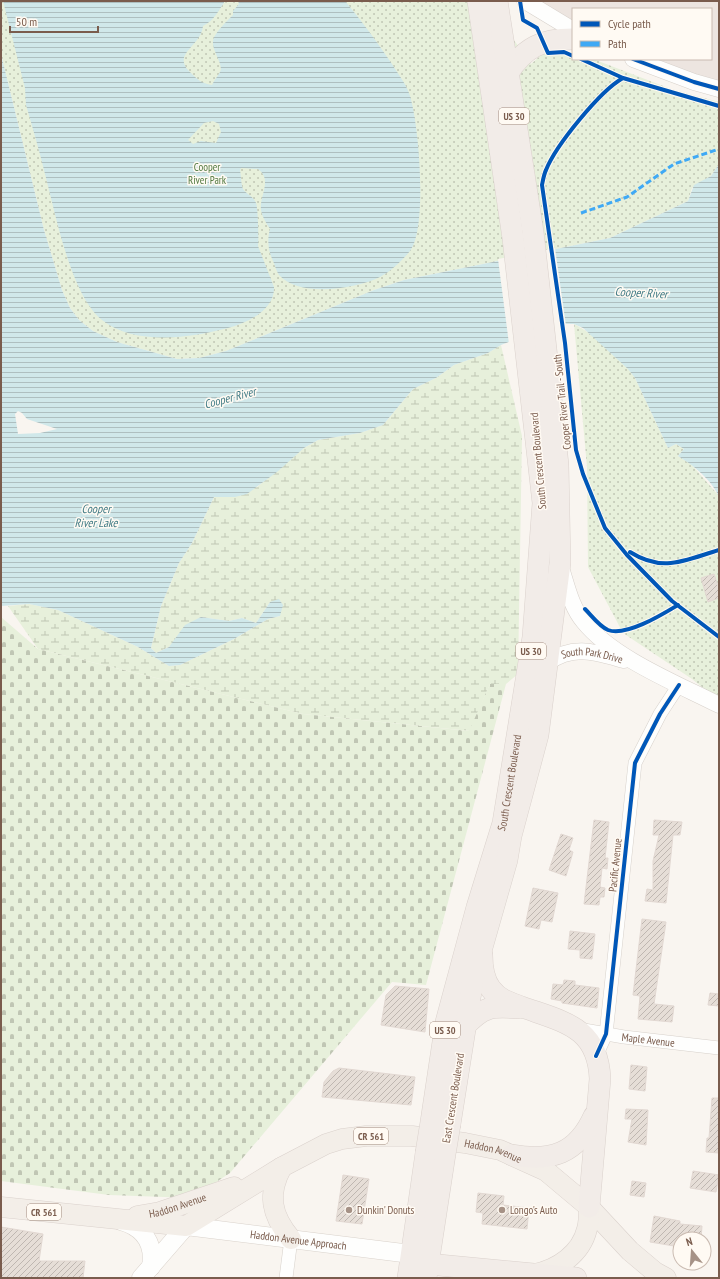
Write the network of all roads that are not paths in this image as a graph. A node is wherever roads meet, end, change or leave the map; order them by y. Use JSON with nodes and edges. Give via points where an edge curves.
{"nodes":[{"id":1,"x":478,"y":1,"type":"edge"},
{"id":2,"x":497,"y":1,"type":"edge"},
{"id":3,"x":525,"y":1,"type":"edge"},
{"id":4,"x":572,"y":29,"type":"edge"},
{"id":5,"x":572,"y":39,"type":"edge"},
{"id":6,"x":636,"y":60,"type":"edge"},
{"id":7,"x":508,"y":73,"type":"junction"},
{"id":8,"x":719,"y":89,"type":"edge"},
{"id":9,"x":523,"y":235,"type":"junction"},
{"id":10,"x":537,"y":353,"type":"junction"},
{"id":11,"x":560,"y":563,"type":"junction"},
{"id":12,"x":547,"y":663,"type":"junction"},
{"id":13,"x":639,"y":664,"type":"junction"},
{"id":14,"x":679,"y":685,"type":"junction"},
{"id":15,"x":719,"y":705,"type":"edge"},
{"id":16,"x":488,"y":920,"type":"joint"},
{"id":17,"x":475,"y":944,"type":"junction"},
{"id":18,"x":528,"y":1009,"type":"junction"},
{"id":19,"x":464,"y":1027,"type":"junction"},
{"id":20,"x":578,"y":1029,"type":"junction"},
{"id":21,"x":606,"y":1034,"type":"junction"},
{"id":22,"x":719,"y":1048,"type":"edge"},
{"id":23,"x":596,"y":1056,"type":"junction"},
{"id":24,"x":597,"y":1110,"type":"junction"},
{"id":25,"x":440,"y":1123,"type":"junction"},
{"id":26,"x":512,"y":1155,"type":"junction"},
{"id":27,"x":282,"y":1167,"type":"junction"},
{"id":28,"x":1,"y":1207,"type":"edge"},
{"id":29,"x":589,"y":1207,"type":"junction"},
{"id":30,"x":116,"y":1220,"type":"junction"},
{"id":31,"x":186,"y":1226,"type":"junction"},
{"id":32,"x":291,"y":1239,"type":"junction"},
{"id":33,"x":572,"y":1254,"type":"junction"},
{"id":34,"x":422,"y":1265,"type":"edge"},
{"id":35,"x":146,"y":1272,"type":"edge"},
{"id":36,"x":535,"y":1274,"type":"junction"},
{"id":37,"x":286,"y":1278,"type":"edge"},
{"id":38,"x":408,"y":1278,"type":"edge"},
{"id":39,"x":571,"y":1278,"type":"edge"},
{"id":40,"x":666,"y":1278,"type":"edge"}],
"edges":[{"from":1,"to":9,"type":"highway","name":"South Crescent Boulevard","number":"US 30"},
{"from":2,"to":7,"type":"highway","name":"South Crescent Boulevard","number":"US 30"},
{"from":3,"to":4,"type":"street"},
{"from":5,"to":7,"type":"highway","via":[[550,40],[530,48],[515,62]]},
{"from":6,"to":8,"type":"street"},
{"from":7,"to":9,"type":"highway","name":"South Crescent Boulevard","number":"US 30"},
{"from":9,"to":10,"type":"highway","name":"South Crescent Boulevard","number":"US 30"},
{"from":10,"to":11,"type":"highway","name":"South Crescent Boulevard","number":"US 30","via":[[558,465]]},
{"from":10,"to":17,"type":"highway","name":"South Crescent Boulevard","number":"US 30","via":[[543,503],[533,637],[503,823]]},
{"from":11,"to":12,"type":"highway","name":"South Crescent Boulevard","number":"US 30"},
{"from":11,"to":13,"type":"street","name":"South Park Drive","via":[[572,601],[583,621],[605,642]]},
{"from":12,"to":13,"type":"street","name":"South Park Drive","via":[[575,650]]},
{"from":12,"to":16,"type":"highway","name":"South Crescent Boulevard","number":"US 30","via":[[538,735],[507,860]]},
{"from":13,"to":14,"type":"street","name":"South Park Drive"},
{"from":14,"to":15,"type":"street","name":"South Park Drive"},
{"from":14,"to":21,"type":"street","name":"Pacific Avenue","via":[[660,714],[635,763]]},
{"from":16,"to":17,"type":"highway","name":"East Crescent Boulevard","number":"US 30"},
{"from":17,"to":18,"type":"highway","via":[[491,989],[507,1002]]},
{"from":17,"to":19,"type":"highway","name":"East Crescent Boulevard","number":"US 30","via":[[473,979]]},
{"from":17,"to":25,"type":"highway","name":"East Crescent Boulevard","number":"US 30","via":[[446,1022]]},
{"from":18,"to":19,"type":"highway","via":[[503,1007],[482,1011]]},
{"from":18,"to":20,"type":"highway","via":[[564,1021]]},
{"from":19,"to":25,"type":"highway","name":"East Crescent Boulevard","number":"US 30"},
{"from":20,"to":21,"type":"street","name":"Maple Avenue"},
{"from":20,"to":23,"type":"highway","via":[[594,1048]]},
{"from":21,"to":22,"type":"street","name":"Maple Avenue"},
{"from":21,"to":23,"type":"street","name":"Pacific Avenue"},
{"from":23,"to":24,"type":"highway","via":[[600,1079]]},
{"from":24,"to":26,"type":"highway","via":[[582,1138],[567,1150],[538,1157]]},
{"from":24,"to":29,"type":"highway"},
{"from":25,"to":34,"type":"highway","name":"East Crescent Boulevard","number":"US 30","bridge":true},
{"from":26,"to":27,"type":"main road","name":"Haddon Avenue","number":"CR 561","via":[[465,1143],[412,1136],[373,1136],[342,1139],[326,1144]]},
{"from":26,"to":29,"type":"main road","name":"Haddon Avenue","number":"CR 561","via":[[546,1172]]},
{"from":27,"to":30,"type":"main road","name":"Haddon Avenue","number":"CR 561","via":[[200,1200],[160,1212]]},
{"from":27,"to":31,"type":"main road","name":"Haddon Avenue","number":"CR 561"},
{"from":27,"to":32,"type":"main road","via":[[275,1180],[274,1206],[276,1217]]},
{"from":28,"to":30,"type":"main road","name":"Haddon Avenue","number":"CR 561"},
{"from":29,"to":33,"type":"main road","via":[[585,1236]]},
{"from":29,"to":40,"type":"main road","name":"Haddon Avenue","number":"CR 561","via":[[630,1251]]},
{"from":30,"to":31,"type":"main road","name":"Haddon Avenue","number":"CR 561"},
{"from":30,"to":35,"type":"main road","via":[[140,1229],[146,1236],[152,1253]]},
{"from":31,"to":32,"type":"main road","name":"Haddon Avenue Approach"},
{"from":31,"to":35,"type":"main road"},
{"from":32,"to":34,"type":"main road","name":"Haddon Avenue Approach"},
{"from":32,"to":37,"type":"street"},
{"from":33,"to":36,"type":"main road","via":[[559,1266]]},
{"from":33,"to":39,"type":"main road"},
{"from":34,"to":36,"type":"highway"},
{"from":34,"to":38,"type":"highway","name":"East Crescent Boulevard","number":"US 30"},
{"from":36,"to":39,"type":"highway"}]}
